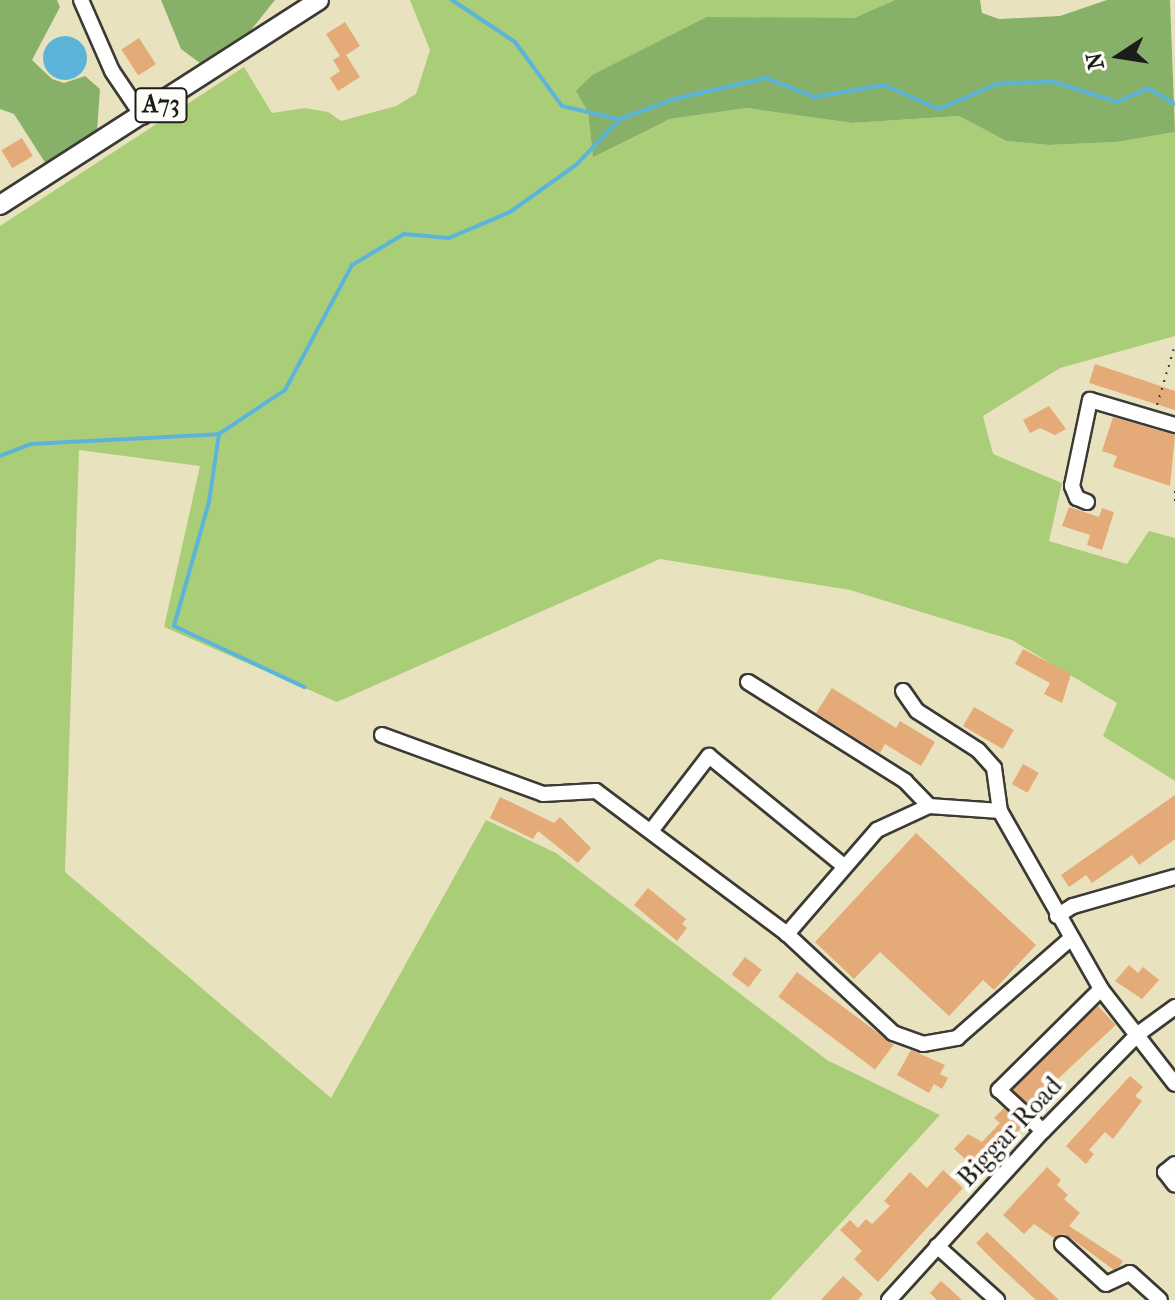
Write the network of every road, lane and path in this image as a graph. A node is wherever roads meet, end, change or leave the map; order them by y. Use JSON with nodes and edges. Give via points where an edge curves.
{"nodes":[{"id":1,"x":81,"y":0,"type":"edge"},
{"id":2,"x":319,"y":0,"type":"edge"},
{"id":3,"x":143,"y":117,"type":"junction"},
{"id":4,"x":0,"y":205,"type":"edge"},
{"id":5,"x":1175,"y":345,"type":"edge"},
{"id":6,"x":1152,"y":419,"type":"junction"},
{"id":7,"x":1175,"y":425,"type":"edge"},
{"id":8,"x":1175,"y":491,"type":"edge"},
{"id":9,"x":1087,"y":502,"type":"dead end"},
{"id":10,"x":1175,"y":507,"type":"edge"},
{"id":11,"x":748,"y":682,"type":"dead end"},
{"id":12,"x":903,"y":691,"type":"dead end"},
{"id":13,"x":382,"y":735,"type":"dead end"},
{"id":14,"x":929,"y":806,"type":"junction"},
{"id":15,"x":1000,"y":811,"type":"junction"},
{"id":16,"x":651,"y":831,"type":"junction"},
{"id":17,"x":844,"y":866,"type":"junction"},
{"id":18,"x":1175,"y":877,"type":"edge"},
{"id":19,"x":1057,"y":916,"type":"junction"},
{"id":20,"x":787,"y":934,"type":"junction"},
{"id":21,"x":1070,"y":939,"type":"junction"},
{"id":22,"x":1101,"y":989,"type":"junction"},
{"id":23,"x":1175,"y":1007,"type":"edge"},
{"id":24,"x":1138,"y":1034,"type":"junction"},
{"id":25,"x":1175,"y":1084,"type":"edge"},
{"id":26,"x":1043,"y":1131,"type":"junction"},
{"id":27,"x":1175,"y":1164,"type":"edge"},
{"id":28,"x":1175,"y":1185,"type":"edge"},
{"id":29,"x":1062,"y":1244,"type":"dead end"},
{"id":30,"x":937,"y":1246,"type":"junction"},
{"id":31,"x":889,"y":1300,"type":"edge"},
{"id":32,"x":997,"y":1300,"type":"edge"},
{"id":33,"x":1160,"y":1300,"type":"edge"}],
"edges":[{"from":1,"to":3,"type":"street","via":[[112,71]]},
{"from":2,"to":3,"type":"main road","number":"A73"},
{"from":3,"to":4,"type":"main road","number":"A73"},
{"from":5,"to":6,"type":"path"},
{"from":6,"to":7,"type":"street"},
{"from":6,"to":9,"type":"street","via":[[1088,403],[1072,486],[1077,498]]},
{"from":8,"to":10,"type":"path"},
{"from":11,"to":14,"type":"street","via":[[905,781]]},
{"from":12,"to":15,"type":"street","via":[[917,711],[978,750],[994,768]]},
{"from":13,"to":16,"type":"street","via":[[543,794],[596,791]]},
{"from":14,"to":15,"type":"street"},
{"from":14,"to":17,"type":"street","via":[[877,830]]},
{"from":15,"to":19,"type":"street"},
{"from":16,"to":17,"type":"street","via":[[709,756]]},
{"from":16,"to":20,"type":"street"},
{"from":17,"to":20,"type":"street"},
{"from":18,"to":19,"type":"street","via":[[1073,906]]},
{"from":19,"to":21,"type":"street"},
{"from":20,"to":21,"type":"street","via":[[893,1033],[923,1044],[957,1038]]},
{"from":21,"to":22,"type":"street"},
{"from":22,"to":24,"type":"street"},
{"from":22,"to":26,"type":"street","via":[[999,1090]]},
{"from":23,"to":24,"type":"street","name":"Biggar Road"},
{"from":24,"to":25,"type":"street"},
{"from":24,"to":26,"type":"street","name":"Biggar Road"},
{"from":26,"to":30,"type":"street","name":"Biggar Road"},
{"from":27,"to":28,"type":"street","via":[[1165,1172]]},
{"from":29,"to":33,"type":"street","via":[[1106,1284],[1130,1273]]},
{"from":30,"to":31,"type":"street","name":"Biggar Road"},
{"from":30,"to":32,"type":"street"}]}
